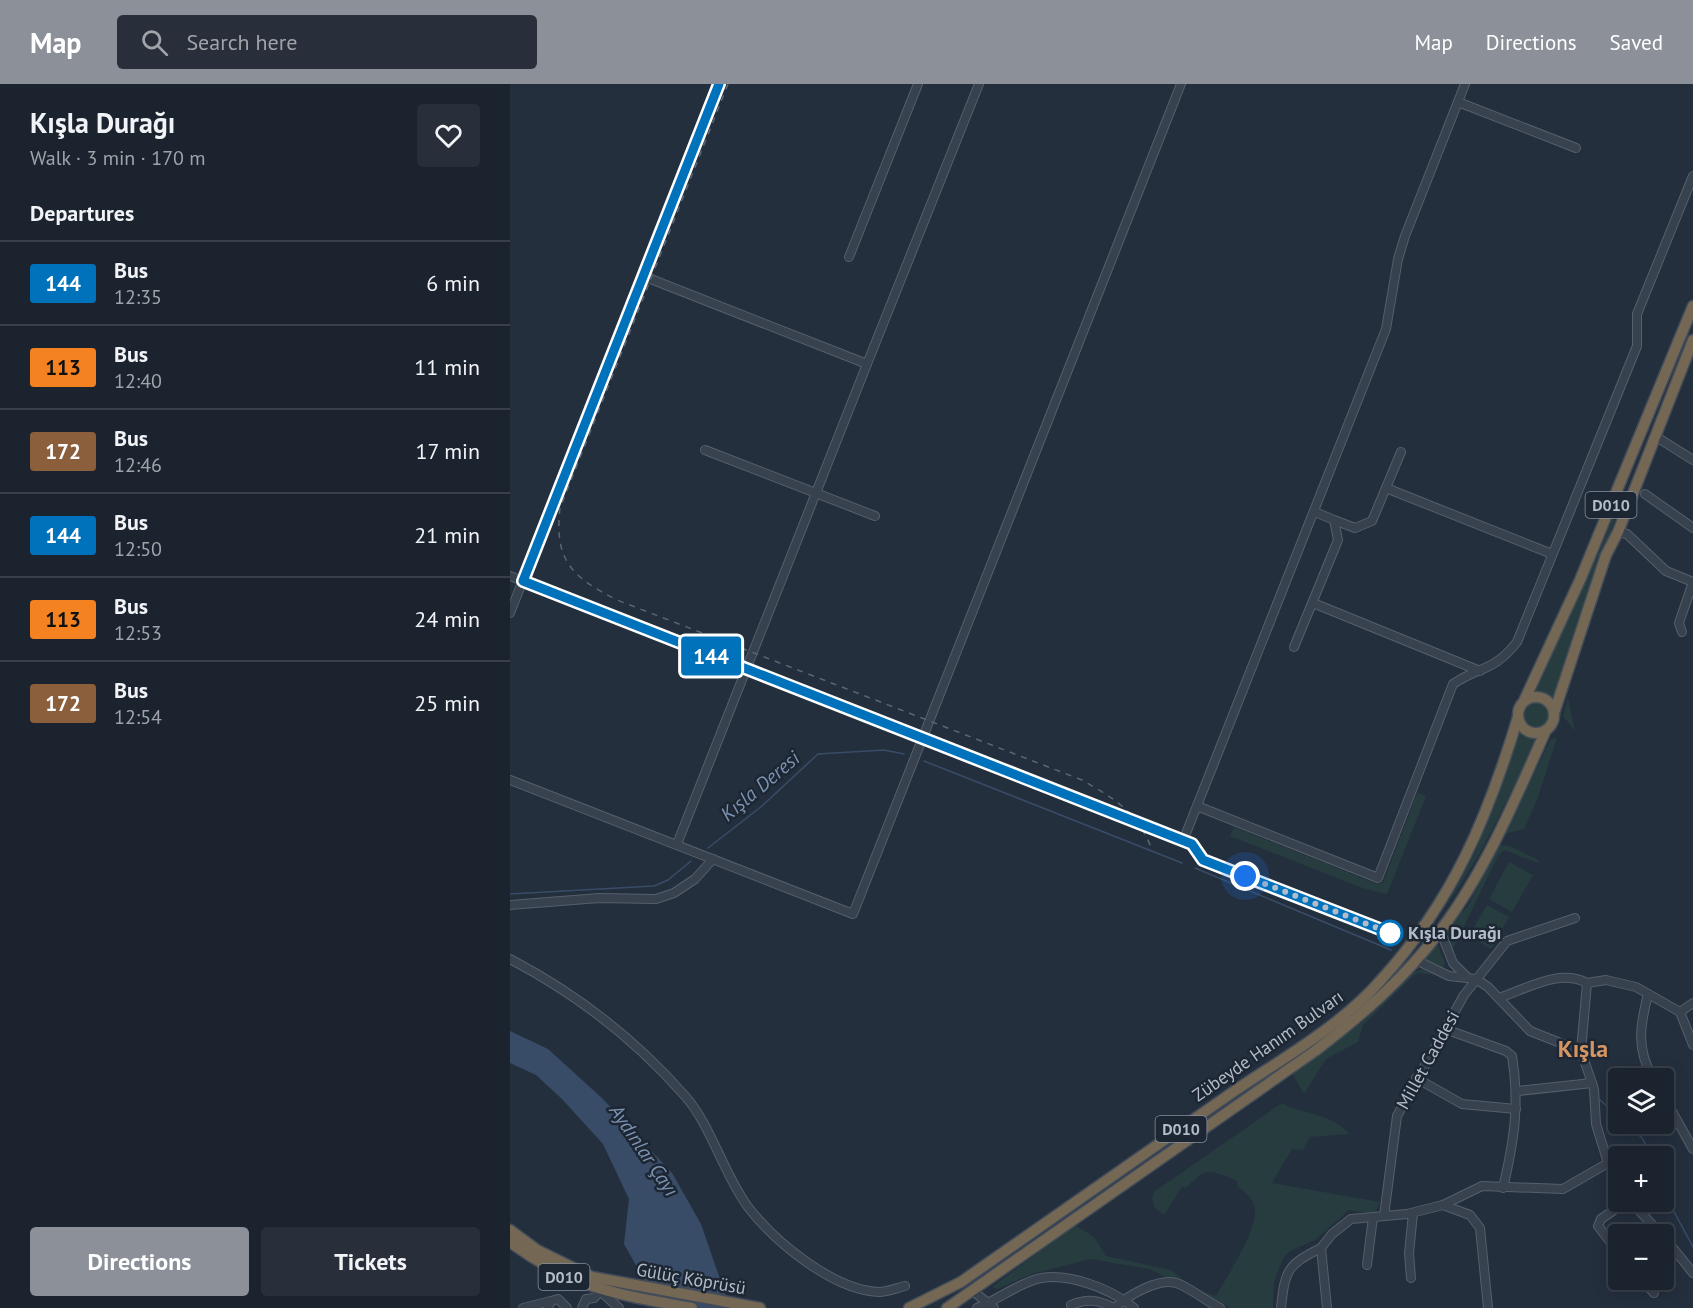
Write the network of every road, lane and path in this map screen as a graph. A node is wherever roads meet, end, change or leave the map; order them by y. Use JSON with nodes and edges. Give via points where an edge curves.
{"nodes":[{"id":1,"x":719,"y":84,"type":"edge"},
{"id":2,"x":918,"y":84,"type":"edge"},
{"id":3,"x":979,"y":84,"type":"edge"},
{"id":4,"x":1181,"y":84,"type":"edge"},
{"id":5,"x":1465,"y":84,"type":"edge"},
{"id":6,"x":1458,"y":102,"type":"junction"},
{"id":7,"x":1576,"y":147,"type":"dead end"},
{"id":8,"x":1693,"y":176,"type":"edge"},
{"id":9,"x":849,"y":257,"type":"dead end"},
{"id":10,"x":643,"y":276,"type":"junction"},
{"id":11,"x":1693,"y":306,"type":"edge"},
{"id":12,"x":1693,"y":340,"type":"edge"},
{"id":13,"x":867,"y":364,"type":"junction"},
{"id":14,"x":1655,"y":436,"type":"junction"},
{"id":15,"x":705,"y":450,"type":"dead end"},
{"id":16,"x":1401,"y":452,"type":"dead end"},
{"id":17,"x":1693,"y":460,"type":"edge"},
{"id":18,"x":1386,"y":488,"type":"junction"},
{"id":19,"x":817,"y":494,"type":"junction"},
{"id":20,"x":1645,"y":494,"type":"dead end"},
{"id":21,"x":1315,"y":512,"type":"junction"},
{"id":22,"x":875,"y":516,"type":"dead end"},
{"id":23,"x":1334,"y":520,"type":"junction"},
{"id":24,"x":1693,"y":528,"type":"edge"},
{"id":25,"x":1618,"y":532,"type":"junction"},
{"id":26,"x":1552,"y":554,"type":"junction"},
{"id":27,"x":510,"y":576,"type":"edge"},
{"id":28,"x":523,"y":581,"type":"junction"},
{"id":29,"x":1693,"y":582,"type":"edge"},
{"id":30,"x":1313,"y":603,"type":"junction"},
{"id":31,"x":510,"y":614,"type":"edge"},
{"id":32,"x":1682,"y":632,"type":"dead end"},
{"id":33,"x":1294,"y":647,"type":"dead end"},
{"id":34,"x":747,"y":670,"type":"junction"},
{"id":35,"x":1480,"y":671,"type":"junction"},
{"id":36,"x":1524,"y":701,"type":"junction"},
{"id":37,"x":1554,"y":712,"type":"junction"},
{"id":38,"x":1518,"y":717,"type":"junction"},
{"id":39,"x":1546,"y":730,"type":"junction"},
{"id":40,"x":921,"y":738,"type":"junction"},
{"id":41,"x":510,"y":780,"type":"edge"},
{"id":42,"x":1197,"y":806,"type":"junction"},
{"id":43,"x":1183,"y":841,"type":"junction"},
{"id":44,"x":677,"y":844,"type":"junction"},
{"id":45,"x":713,"y":859,"type":"junction"},
{"id":46,"x":510,"y":905,"type":"edge"},
{"id":47,"x":1575,"y":918,"type":"dead end"},
{"id":48,"x":1440,"y":930,"type":"junction"},
{"id":49,"x":1390,"y":933,"type":"dead end"},
{"id":50,"x":510,"y":959,"type":"edge"},
{"id":51,"x":1416,"y":960,"type":"junction"},
{"id":52,"x":1467,"y":977,"type":"junction"},
{"id":53,"x":1476,"y":979,"type":"junction"},
{"id":54,"x":1587,"y":983,"type":"junction"},
{"id":55,"x":1648,"y":994,"type":"junction"},
{"id":56,"x":1499,"y":998,"type":"junction"},
{"id":57,"x":1693,"y":1003,"type":"edge"},
{"id":58,"x":1680,"y":1012,"type":"junction"},
{"id":59,"x":1445,"y":1029,"type":"junction"},
{"id":60,"x":1693,"y":1046,"type":"edge"},
{"id":61,"x":1581,"y":1051,"type":"junction"},
{"id":62,"x":1648,"y":1068,"type":"edge"},
{"id":63,"x":1416,"y":1078,"type":"junction"},
{"id":64,"x":1592,"y":1083,"type":"junction"},
{"id":65,"x":1518,"y":1091,"type":"junction"},
{"id":66,"x":1516,"y":1109,"type":"junction"},
{"id":67,"x":1674,"y":1115,"type":"edge"},
{"id":68,"x":1693,"y":1149,"type":"edge"},
{"id":69,"x":1608,"y":1163,"type":"joint"},
{"id":70,"x":1503,"y":1188,"type":"junction"},
{"id":71,"x":1443,"y":1205,"type":"junction"},
{"id":72,"x":1612,"y":1212,"type":"edge"},
{"id":73,"x":1640,"y":1212,"type":"edge"},
{"id":74,"x":1413,"y":1213,"type":"junction"},
{"id":75,"x":1384,"y":1216,"type":"junction"},
{"id":76,"x":1373,"y":1217,"type":"junction"},
{"id":77,"x":1651,"y":1224,"type":"edge"},
{"id":78,"x":510,"y":1230,"type":"edge"},
{"id":79,"x":1608,"y":1239,"type":"edge"},
{"id":80,"x":510,"y":1242,"type":"edge"},
{"id":81,"x":1322,"y":1248,"type":"junction"},
{"id":82,"x":1674,"y":1250,"type":"edge"},
{"id":83,"x":1367,"y":1265,"type":"dead end"},
{"id":84,"x":1693,"y":1273,"type":"edge"},
{"id":85,"x":1411,"y":1278,"type":"dead end"},
{"id":86,"x":905,"y":1286,"type":"dead end"},
{"id":87,"x":1651,"y":1290,"type":"edge"},
{"id":88,"x":600,"y":1291,"type":"junction"},
{"id":89,"x":973,"y":1291,"type":"junction"},
{"id":90,"x":1654,"y":1293,"type":"dead end"},
{"id":91,"x":1124,"y":1299,"type":"junction"},
{"id":92,"x":550,"y":1304,"type":"edge"},
{"id":93,"x":1071,"y":1305,"type":"dead end"},
{"id":94,"x":924,"y":1306,"type":"edge"},
{"id":95,"x":991,"y":1306,"type":"edge"},
{"id":96,"x":523,"y":1308,"type":"edge"},
{"id":97,"x":567,"y":1308,"type":"edge"},
{"id":98,"x":582,"y":1308,"type":"edge"},
{"id":99,"x":618,"y":1308,"type":"edge"},
{"id":100,"x":692,"y":1308,"type":"edge"},
{"id":101,"x":760,"y":1308,"type":"edge"},
{"id":102,"x":909,"y":1308,"type":"edge"},
{"id":103,"x":946,"y":1308,"type":"edge"},
{"id":104,"x":977,"y":1308,"type":"edge"},
{"id":105,"x":1115,"y":1308,"type":"edge"},
{"id":106,"x":1134,"y":1308,"type":"edge"},
{"id":107,"x":1220,"y":1308,"type":"edge"},
{"id":108,"x":1281,"y":1308,"type":"edge"},
{"id":109,"x":1328,"y":1308,"type":"edge"},
{"id":110,"x":1488,"y":1308,"type":"edge"}],
"edges":[{"from":1,"to":10,"type":"street"},
{"from":2,"to":9,"type":"street"},
{"from":3,"to":13,"type":"street"},
{"from":4,"to":40,"type":"street"},
{"from":5,"to":6,"type":"street"},
{"from":6,"to":7,"type":"street"},
{"from":6,"to":21,"type":"street","via":[[1398,258],[1386,329]]},
{"from":8,"to":26,"type":"street","via":[[1637,314],[1636,346]]},
{"from":10,"to":13,"type":"street"},
{"from":10,"to":28,"type":"street"},
{"from":11,"to":36,"type":"highway","name":"Zübeyde Hanım Bulvarı","number":"D010","via":[[1580,580]]},
{"from":12,"to":14,"type":"highway","name":"Zübeyde Hanım Bulvarı","number":"D010"},
{"from":13,"to":19,"type":"street"},
{"from":14,"to":17,"type":"street"},
{"from":14,"to":25,"type":"highway","name":"Zübeyde Hanım Bulvarı","number":"D010"},
{"from":15,"to":19,"type":"street"},
{"from":16,"to":18,"type":"street"},
{"from":18,"to":23,"type":"street","via":[[1372,521],[1355,528]]},
{"from":18,"to":26,"type":"street"},
{"from":19,"to":22,"type":"street"},
{"from":19,"to":34,"type":"street"},
{"from":20,"to":24,"type":"street"},
{"from":21,"to":23,"type":"street"},
{"from":21,"to":42,"type":"street"},
{"from":23,"to":30,"type":"street","via":[[1338,540]]},
{"from":25,"to":29,"type":"street","via":[[1627,534],[1666,571]]},
{"from":25,"to":37,"type":"highway","name":"Zübeyde Hanım Bulvarı","number":"D010","via":[[1606,555]]},
{"from":26,"to":35,"type":"street","via":[[1517,642],[1492,668]]},
{"from":27,"to":28,"type":"street"},
{"from":28,"to":31,"type":"street"},
{"from":28,"to":34,"type":"street"},
{"from":29,"to":32,"type":"street","via":[[1679,623]]},
{"from":30,"to":33,"type":"street"},
{"from":30,"to":35,"type":"street"},
{"from":34,"to":40,"type":"street"},
{"from":34,"to":44,"type":"street"},
{"from":35,"to":42,"type":"street","via":[[1453,684],[1378,878]]},
{"from":36,"to":37,"type":"highway","via":[[1540,697],[1550,702]]},
{"from":36,"to":38,"type":"highway","name":"Zübeyde Hanım Bulvarı","number":"D010"},
{"from":37,"to":39,"type":"highway","name":"Zübeyde Hanım Bulvarı","number":"D010","via":[[1553,722]]},
{"from":38,"to":39,"type":"highway","via":[[1528,731]]},
{"from":38,"to":94,"type":"highway","name":"Zübeyde Hanım Bulvarı","number":"D010","via":[[1496,789],[1457,876],[1381,981],[1315,1035]]},
{"from":39,"to":48,"type":"highway","name":"Zübeyde Hanım Bulvarı","number":"D010","via":[[1495,838]]},
{"from":40,"to":43,"type":"street"},
{"from":40,"to":45,"type":"street","via":[[853,914]]},
{"from":41,"to":44,"type":"street"},
{"from":42,"to":43,"type":"street"},
{"from":43,"to":49,"type":"street","via":[[1192,844],[1203,860]]},
{"from":44,"to":45,"type":"street"},
{"from":45,"to":46,"type":"street","via":[[694,879],[674,893],[656,899],[599,898]]},
{"from":47,"to":53,"type":"street","name":"Millet Caddesi","via":[[1507,941]]},
{"from":48,"to":51,"type":"highway","name":"Zübeyde Hanım Bulvarı","number":"D010"},
{"from":48,"to":52,"type":"street","via":[[1453,963]]},
{"from":50,"to":86,"type":"street","via":[[543,976],[611,1023],[680,1090],[747,1207],[783,1243],[833,1279],[850,1286],[880,1292]]},
{"from":51,"to":52,"type":"street","via":[[1449,976]]},
{"from":51,"to":89,"type":"highway","name":"Zübeyde Hanım Bulvarı","number":"D010","via":[[1353,1022],[1315,1051]]},
{"from":52,"to":53,"type":"street"},
{"from":53,"to":56,"type":"street"},
{"from":53,"to":59,"type":"street","name":"Millet Caddesi"},
{"from":54,"to":55,"type":"street","via":[[1606,980]]},
{"from":54,"to":56,"type":"street","via":[[1575,976],[1558,977]]},
{"from":54,"to":61,"type":"street"},
{"from":55,"to":58,"type":"street"},
{"from":55,"to":62,"type":"street","via":[[1640,1025]]},
{"from":56,"to":61,"type":"street","via":[[1530,1031]]},
{"from":57,"to":58,"type":"street"},
{"from":58,"to":60,"type":"street"},
{"from":59,"to":63,"type":"street","name":"Millet Caddesi"},
{"from":59,"to":65,"type":"street","via":[[1512,1056]]},
{"from":61,"to":64,"type":"street"},
{"from":63,"to":66,"type":"street","via":[[1462,1104]]},
{"from":63,"to":75,"type":"street","name":"Millet Caddesi","via":[[1397,1116]]},
{"from":64,"to":65,"type":"street"},
{"from":64,"to":69,"type":"street","via":[[1596,1124]]},
{"from":65,"to":66,"type":"street"},
{"from":66,"to":70,"type":"street","via":[[1512,1152]]},
{"from":67,"to":68,"type":"street"},
{"from":69,"to":70,"type":"street","via":[[1563,1189]]},
{"from":70,"to":71,"type":"street","via":[[1482,1186]]},
{"from":71,"to":74,"type":"street"},
{"from":71,"to":110,"type":"street","via":[[1470,1215],[1480,1228]]},
{"from":72,"to":79,"type":"street","via":[[1598,1226]]},
{"from":73,"to":77,"type":"street"},
{"from":74,"to":75,"type":"street"},
{"from":74,"to":85,"type":"street"},
{"from":75,"to":76,"type":"street"},
{"from":76,"to":81,"type":"street","via":[[1351,1220],[1332,1234]]},
{"from":76,"to":83,"type":"street"},
{"from":78,"to":101,"type":"highway","name":"Gülüç Köprüsü","number":"D010","via":[[569,1267],[617,1283]]},
{"from":80,"to":88,"type":"highway","number":"D010","via":[[539,1264]]},
{"from":81,"to":108,"type":"street","via":[[1291,1264],[1284,1279]]},
{"from":81,"to":109,"type":"street"},
{"from":82,"to":84,"type":"street"},
{"from":87,"to":90,"type":"street"},
{"from":88,"to":98,"type":"street","via":[[594,1298],[586,1299]]},
{"from":88,"to":99,"type":"street"},
{"from":88,"to":100,"type":"highway","name":"Gülüç Köprüsü","number":"D010"},
{"from":89,"to":95,"type":"street"},
{"from":89,"to":103,"type":"highway","name":"Zübeyde Hanım Bulvarı","number":"D010"},
{"from":91,"to":95,"type":"street","via":[[1060,1277],[1037,1279]]},
{"from":91,"to":105,"type":"street"},
{"from":91,"to":106,"type":"street"},
{"from":91,"to":107,"type":"street","via":[[1158,1284],[1177,1282]]},
{"from":92,"to":96,"type":"street"},
{"from":92,"to":97,"type":"street","via":[[562,1301]]},
{"from":93,"to":105,"type":"street","via":[[1098,1300]]},
{"from":94,"to":102,"type":"highway","name":"Zübeyde Hanım Bulvarı","number":"D010"},
{"from":95,"to":104,"type":"street"}]}
